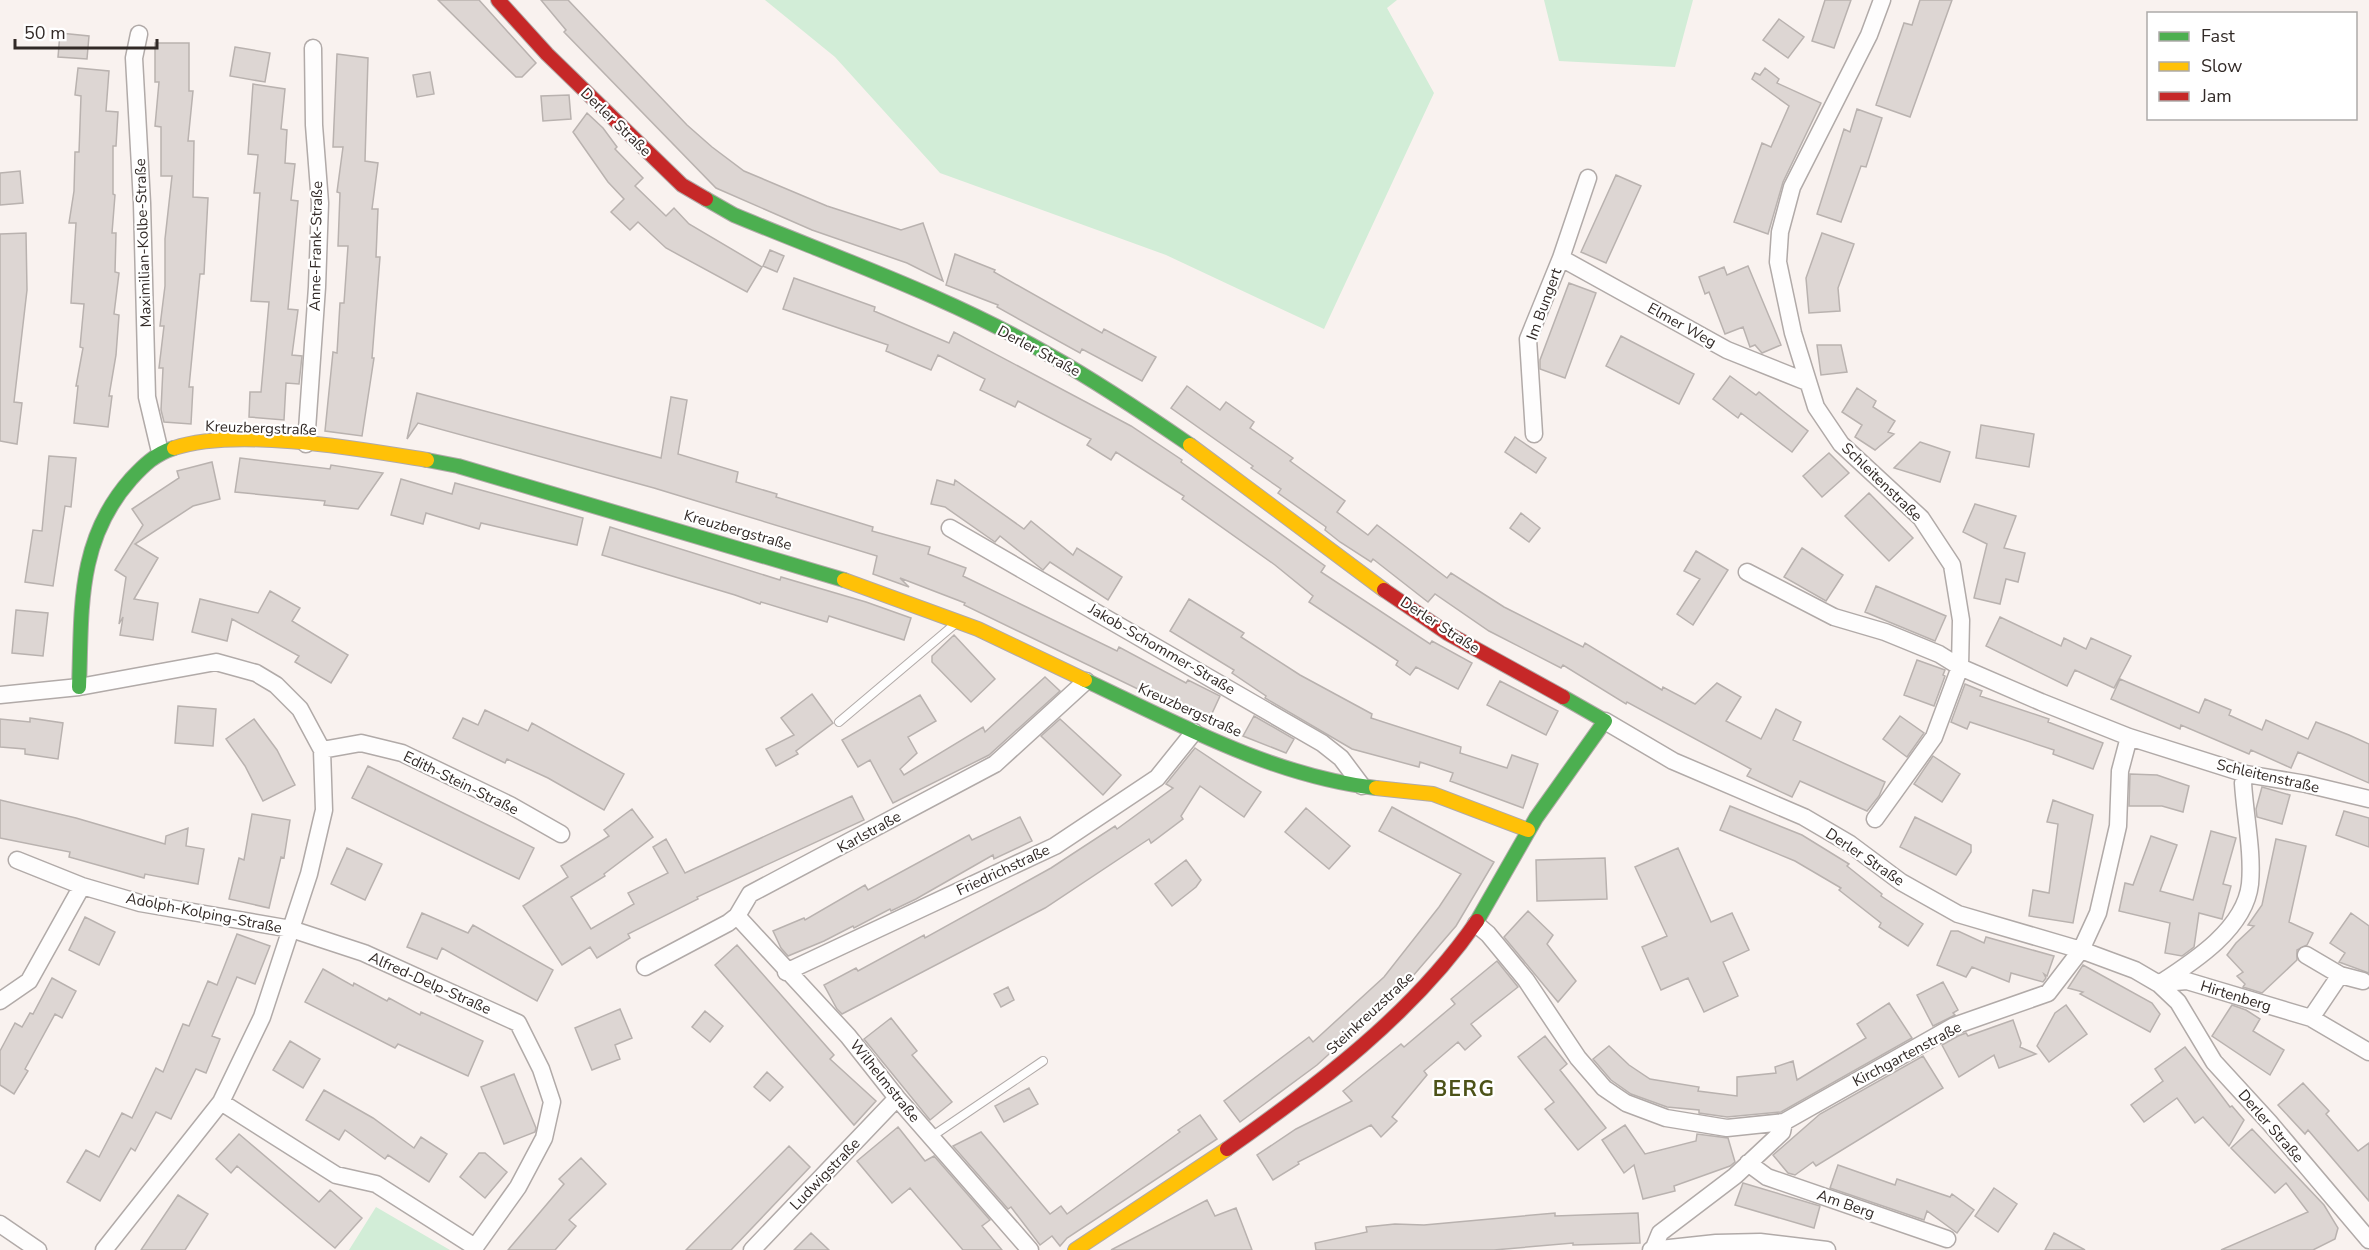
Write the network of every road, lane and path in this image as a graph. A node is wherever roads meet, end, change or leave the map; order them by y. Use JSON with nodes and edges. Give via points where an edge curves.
{"nodes":[{"id":1,"x":498,"y":0,"type":"edge"},
{"id":2,"x":1882,"y":0,"type":"edge"},
{"id":3,"x":139,"y":34,"type":"dead end"},
{"id":4,"x":313,"y":48,"type":"dead end"},
{"id":5,"x":1588,"y":178,"type":"dead end"},
{"id":6,"x":1561,"y":258,"type":"junction"},
{"id":7,"x":1806,"y":382,"type":"junction"},
{"id":8,"x":1534,"y":434,"type":"dead end"},
{"id":9,"x":306,"y":444,"type":"junction"},
{"id":10,"x":160,"y":452,"type":"junction"},
{"id":11,"x":950,"y":528,"type":"dead end"},
{"id":12,"x":1747,"y":572,"type":"dead end"},
{"id":13,"x":958,"y":622,"type":"junction"},
{"id":14,"x":1960,"y":667,"type":"junction"},
{"id":15,"x":1086,"y":681,"type":"junction"},
{"id":16,"x":79,"y":687,"type":"junction"},
{"id":17,"x":0,"y":695,"type":"edge"},
{"id":18,"x":1605,"y":721,"type":"junction"},
{"id":19,"x":839,"y":722,"type":"dead end"},
{"id":20,"x":1194,"y":732,"type":"junction"},
{"id":21,"x":2129,"y":737,"type":"junction"},
{"id":22,"x":322,"y":750,"type":"junction"},
{"id":23,"x":2246,"y":774,"type":"junction"},
{"id":24,"x":1362,"y":786,"type":"junction"},
{"id":25,"x":2369,"y":799,"type":"edge"},
{"id":26,"x":1875,"y":819,"type":"dead end"},
{"id":27,"x":1528,"y":830,"type":"junction"},
{"id":28,"x":561,"y":834,"type":"dead end"},
{"id":29,"x":17,"y":860,"type":"dead end"},
{"id":30,"x":82,"y":886,"type":"junction"},
{"id":31,"x":737,"y":916,"type":"junction"},
{"id":32,"x":1476,"y":924,"type":"junction"},
{"id":33,"x":291,"y":929,"type":"junction"},
{"id":34,"x":2081,"y":950,"type":"junction"},
{"id":35,"x":2306,"y":955,"type":"dead end"},
{"id":36,"x":645,"y":967,"type":"dead end"},
{"id":37,"x":786,"y":972,"type":"junction"},
{"id":38,"x":2340,"y":975,"type":"junction"},
{"id":39,"x":2363,"y":981,"type":"dead end"},
{"id":40,"x":2159,"y":984,"type":"junction"},
{"id":41,"x":0,"y":1001,"type":"edge"},
{"id":42,"x":2311,"y":1018,"type":"junction"},
{"id":43,"x":2369,"y":1052,"type":"edge"},
{"id":44,"x":1043,"y":1062,"type":"dead end"},
{"id":45,"x":897,"y":1098,"type":"junction"},
{"id":46,"x":221,"y":1102,"type":"junction"},
{"id":47,"x":1784,"y":1122,"type":"junction"},
{"id":48,"x":931,"y":1137,"type":"junction"},
{"id":49,"x":1748,"y":1163,"type":"junction"},
{"id":50,"x":0,"y":1224,"type":"edge"},
{"id":51,"x":1947,"y":1239,"type":"dead end"},
{"id":52,"x":2369,"y":1240,"type":"edge"},
{"id":53,"x":2369,"y":1247,"type":"edge"},
{"id":54,"x":474,"y":1248,"type":"edge"},
{"id":55,"x":1817,"y":1249,"type":"edge"},
{"id":56,"x":38,"y":1250,"type":"edge"},
{"id":57,"x":104,"y":1250,"type":"edge"},
{"id":58,"x":752,"y":1250,"type":"edge"},
{"id":59,"x":1030,"y":1250,"type":"edge"},
{"id":60,"x":1075,"y":1250,"type":"edge"},
{"id":61,"x":1652,"y":1250,"type":"edge"},
{"id":62,"x":2362,"y":1250,"type":"edge"}],
"edges":[{"from":1,"to":18,"type":"street","name":"Derler Straße","via":[[547,54],[682,185],[734,215],[954,307],[1050,355],[1140,410],[1447,633]]},
{"from":2,"to":7,"type":"street","name":"Schleitenstraße","via":[[1869,35],[1792,187],[1780,232],[1778,262]]},
{"from":3,"to":10,"type":"street","name":"Maximilian-Kolbe-Straße","via":[[134,58],[147,397]]},
{"from":4,"to":9,"type":"street","name":"Anne-Frank-Straße","via":[[320,203]]},
{"from":5,"to":6,"type":"street","name":"Im Bungert"},
{"from":6,"to":7,"type":"street","name":"Elmer Weg","via":[[1727,350]]},
{"from":6,"to":8,"type":"street","name":"Im Bungert","via":[[1528,339]]},
{"from":7,"to":14,"type":"street","name":"Schleitenstraße","via":[[1840,444],[1922,518],[1952,565],[1961,620]]},
{"from":9,"to":10,"type":"street","name":"Kreuzbergstraße","via":[[201,441]]},
{"from":9,"to":13,"type":"street","name":"Kreuzbergstraße","via":[[458,466],[817,571]]},
{"from":10,"to":16,"type":"street","name":"Kreuzbergstraße","via":[[129,481],[101,520],[85,579]]},
{"from":11,"to":24,"type":"street","name":"Jakob-Schommer-Straße","via":[[1322,743],[1341,758]]},
{"from":12,"to":14,"type":"street","via":[[1834,617],[1886,632],[1940,654]]},
{"from":13,"to":15,"type":"street","name":"Kreuzbergstraße"},
{"from":13,"to":19,"type":"lane"},
{"from":14,"to":21,"type":"street","name":"Schleitenstraße"},
{"from":14,"to":26,"type":"street","via":[[1934,737]]},
{"from":15,"to":20,"type":"street","name":"Kreuzbergstraße"},
{"from":15,"to":31,"type":"street","name":"Karlstraße","via":[[995,764],[750,894]]},
{"from":16,"to":17,"type":"street"},
{"from":16,"to":22,"type":"street","via":[[216,662],[256,674],[276,685],[300,709]]},
{"from":18,"to":27,"type":"street","name":"Steinkreuzstraße"},
{"from":18,"to":34,"type":"street","name":"Derler Straße","via":[[1673,762],[1804,817],[1850,844],[1901,882],[1958,914]]},
{"from":20,"to":24,"type":"street","name":"Kreuzbergstraße","via":[[1299,773]]},
{"from":20,"to":37,"type":"street","name":"Friedrichstraße","via":[[1158,778],[1055,846]]},
{"from":21,"to":23,"type":"street","name":"Schleitenstraße"},
{"from":21,"to":34,"type":"street","name":"Kirchgartenstraße","via":[[2120,771],[2118,826],[2098,913]]},
{"from":22,"to":28,"type":"street","name":"Edith-Stein-Straße","via":[[361,743],[402,753]]},
{"from":22,"to":33,"type":"street","via":[[324,810]]},
{"from":23,"to":25,"type":"street","name":"Schleitenstraße"},
{"from":23,"to":40,"type":"street","via":[[2243,783],[2250,887],[2234,923],[2200,958]]},
{"from":24,"to":27,"type":"street","name":"Kreuzbergstraße","via":[[1433,794]]},
{"from":27,"to":32,"type":"street","name":"Steinkreuzstraße"},
{"from":29,"to":30,"type":"street","name":"Adolph-Kolping-Straße"},
{"from":30,"to":33,"type":"street","name":"Adolph-Kolping-Straße","via":[[140,903]]},
{"from":30,"to":41,"type":"street","via":[[29,981]]},
{"from":31,"to":36,"type":"street","name":"Karlstraße"},
{"from":31,"to":37,"type":"street","name":"Wilhelmstraße"},
{"from":32,"to":47,"type":"street","name":"Kirchgartenstraße","via":[[1526,980],[1578,1058],[1604,1088],[1626,1103],[1666,1118],[1727,1128]]},
{"from":32,"to":60,"type":"street","name":"Steinkreuzstraße","via":[[1414,998],[1338,1066],[1234,1146]]},
{"from":33,"to":46,"type":"street","via":[[262,1017]]},
{"from":33,"to":54,"type":"street","name":"Alfred-Delp-Straße","via":[[364,953],[518,1023],[542,1069],[552,1102],[544,1138],[518,1186]]},
{"from":34,"to":40,"type":"street","name":"Derler Straße","via":[[2135,970]]},
{"from":34,"to":47,"type":"street","name":"Kirchgartenstraße","via":[[2048,993],[1954,1026]]},
{"from":35,"to":38,"type":"street"},
{"from":37,"to":45,"type":"street","name":"Wilhelmstraße","via":[[848,1036]]},
{"from":38,"to":39,"type":"street"},
{"from":38,"to":42,"type":"street"},
{"from":40,"to":42,"type":"street","name":"Hirtenberg","via":[[2187,981]]},
{"from":40,"to":52,"type":"street","name":"Derler Straße","via":[[2178,1002],[2214,1062]]},
{"from":42,"to":43,"type":"street","name":"Hirtenberg"},
{"from":44,"to":48,"type":"lane"},
{"from":45,"to":48,"type":"street","name":"Wilhelmstraße"},
{"from":45,"to":58,"type":"street","name":"Ludwigstraße"},
{"from":46,"to":54,"type":"street","via":[[336,1175],[376,1184]]},
{"from":46,"to":57,"type":"street"},
{"from":47,"to":49,"type":"street","name":"Kirchgartenstraße","via":[[1782,1131]]},
{"from":48,"to":59,"type":"street","name":"Wilhelmstraße"},
{"from":49,"to":51,"type":"street","name":"Am Berg","via":[[1767,1177]]},
{"from":49,"to":61,"type":"street","name":"Kirchgartenstraße","via":[[1660,1233]]},
{"from":50,"to":56,"type":"street"},
{"from":53,"to":62,"type":"street"},
{"from":55,"to":61,"type":"street","via":[[1760,1242]]}]}
